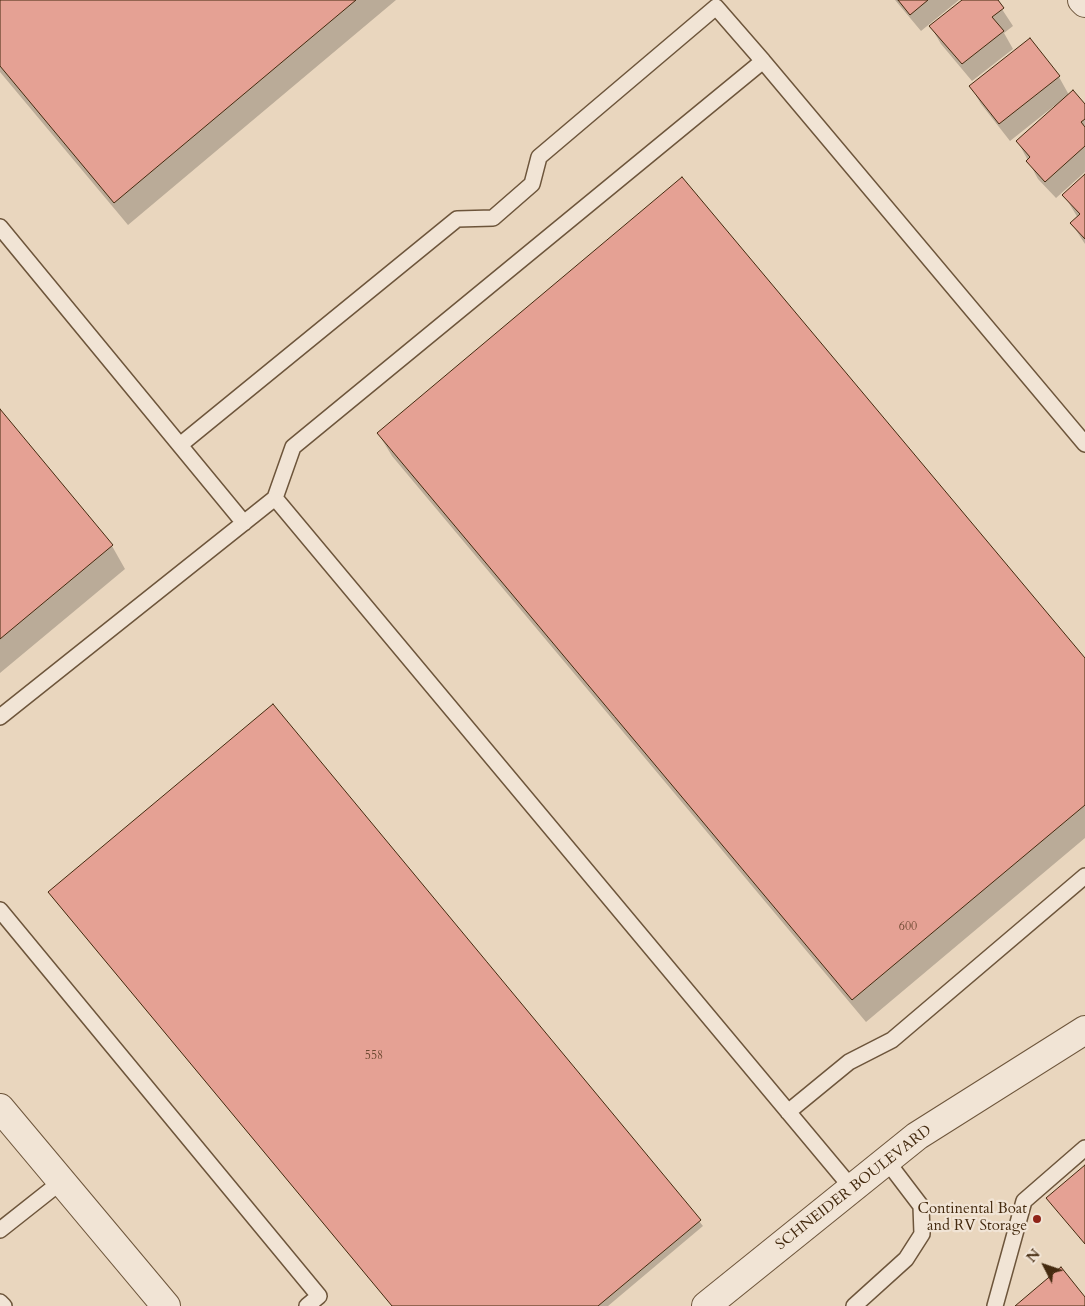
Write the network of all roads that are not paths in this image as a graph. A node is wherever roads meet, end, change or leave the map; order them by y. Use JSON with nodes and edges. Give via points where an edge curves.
{"nodes":[{"id":1,"x":1082,"y":0,"type":"edge"},
{"id":2,"x":1085,"y":4,"type":"edge"},
{"id":3,"x":763,"y":62,"type":"junction"},
{"id":4,"x":0,"y":227,"type":"edge"},
{"id":5,"x":1085,"y":444,"type":"edge"},
{"id":6,"x":180,"y":445,"type":"junction"},
{"id":7,"x":275,"y":498,"type":"junction"},
{"id":8,"x":244,"y":523,"type":"junction"},
{"id":9,"x":0,"y":717,"type":"edge"},
{"id":10,"x":1085,"y":876,"type":"edge"},
{"id":11,"x":0,"y":910,"type":"edge"},
{"id":12,"x":1085,"y":1030,"type":"edge"},
{"id":13,"x":0,"y":1108,"type":"edge"},
{"id":14,"x":788,"y":1112,"type":"junction"},
{"id":15,"x":1085,"y":1148,"type":"edge"},
{"id":16,"x":886,"y":1160,"type":"junction"},
{"id":17,"x":62,"y":1181,"type":"junction"},
{"id":18,"x":851,"y":1187,"type":"junction"},
{"id":19,"x":0,"y":1230,"type":"edge"},
{"id":20,"x":0,"y":1302,"type":"edge"},
{"id":21,"x":318,"y":1303,"type":"edge"},
{"id":22,"x":4,"y":1306,"type":"edge"},
{"id":23,"x":166,"y":1306,"type":"edge"},
{"id":24,"x":706,"y":1306,"type":"edge"},
{"id":25,"x":854,"y":1306,"type":"edge"},
{"id":26,"x":995,"y":1306,"type":"edge"}],
"edges":[{"from":1,"to":2,"type":"street"},
{"from":3,"to":5,"type":"lane"},
{"from":3,"to":6,"type":"lane","via":[[716,7],[539,157],[532,184],[493,218],[456,219]]},
{"from":3,"to":7,"type":"lane","via":[[293,447]]},
{"from":4,"to":6,"type":"lane"},
{"from":6,"to":8,"type":"lane"},
{"from":7,"to":8,"type":"lane"},
{"from":7,"to":14,"type":"lane"},
{"from":8,"to":9,"type":"lane"},
{"from":10,"to":14,"type":"lane","via":[[892,1040],[849,1062]]},
{"from":11,"to":21,"type":"lane"},
{"from":12,"to":16,"type":"street","name":"SCHNEIDER BOULEVARD","via":[[917,1136]]},
{"from":13,"to":17,"type":"street"},
{"from":14,"to":18,"type":"lane"},
{"from":15,"to":26,"type":"lane","via":[[1024,1200]]},
{"from":16,"to":18,"type":"street","name":"SCHNEIDER BOULEVARD"},
{"from":16,"to":25,"type":"lane","via":[[921,1206],[922,1234],[906,1260]]},
{"from":17,"to":19,"type":"lane"},
{"from":17,"to":23,"type":"street"},
{"from":18,"to":24,"type":"street","name":"SCHNEIDER BOULEVARD"},
{"from":20,"to":22,"type":"lane"}]}
